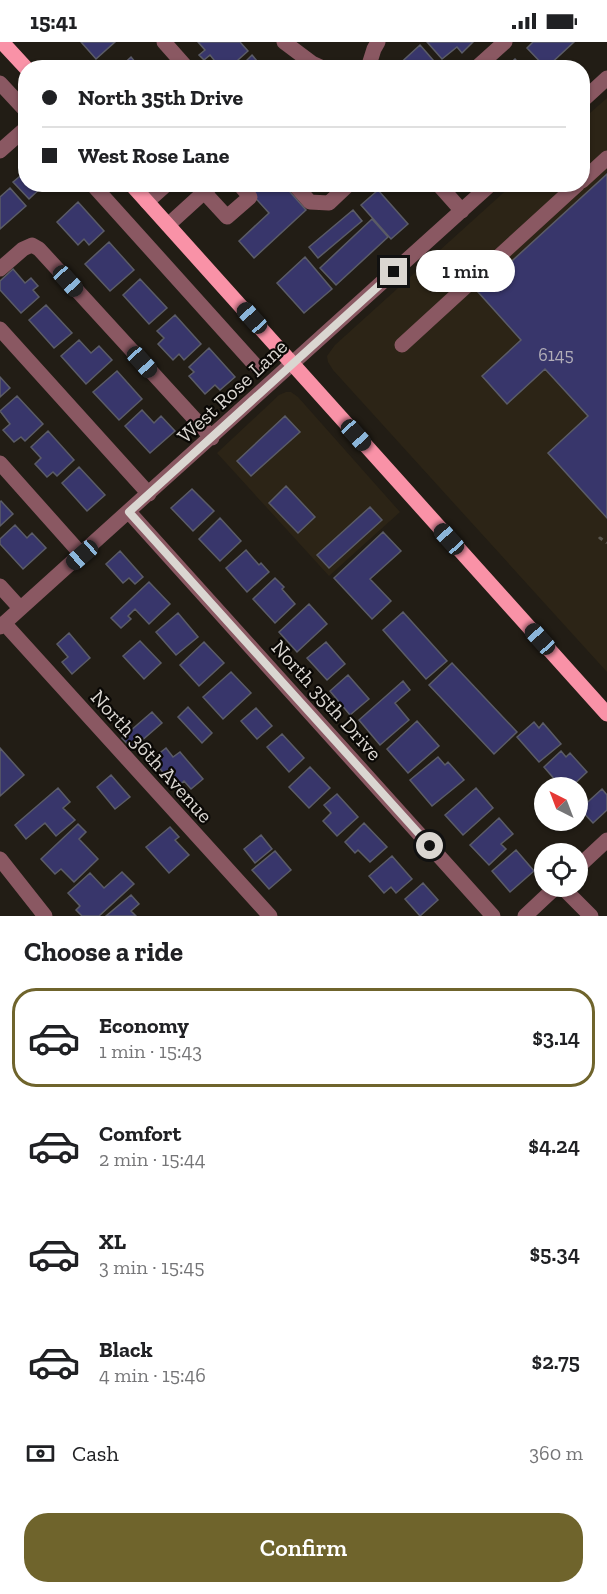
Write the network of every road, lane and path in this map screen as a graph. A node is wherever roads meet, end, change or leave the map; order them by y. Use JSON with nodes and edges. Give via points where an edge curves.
{"nodes":[{"id":1,"x":2,"y":42,"type":"edge"},
{"id":2,"x":164,"y":42,"type":"edge"},
{"id":3,"x":284,"y":42,"type":"edge"},
{"id":4,"x":378,"y":42,"type":"edge"},
{"id":5,"x":505,"y":42,"type":"edge"},
{"id":6,"x":19,"y":60,"type":"edge"},
{"id":7,"x":181,"y":60,"type":"edge"},
{"id":8,"x":308,"y":60,"type":"edge"},
{"id":9,"x":371,"y":60,"type":"edge"},
{"id":10,"x":486,"y":60,"type":"edge"},
{"id":11,"x":607,"y":78,"type":"edge"},
{"id":12,"x":0,"y":83,"type":"edge"},
{"id":13,"x":590,"y":94,"type":"edge"},
{"id":14,"x":18,"y":102,"type":"edge"},
{"id":15,"x":18,"y":135,"type":"edge"},
{"id":16,"x":0,"y":151,"type":"edge"},
{"id":17,"x":607,"y":158,"type":"edge"},
{"id":18,"x":590,"y":174,"type":"edge"},
{"id":19,"x":99,"y":192,"type":"edge"},
{"id":20,"x":138,"y":192,"type":"edge"},
{"id":21,"x":158,"y":192,"type":"edge"},
{"id":22,"x":205,"y":192,"type":"edge"},
{"id":23,"x":211,"y":192,"type":"edge"},
{"id":24,"x":246,"y":192,"type":"edge"},
{"id":25,"x":301,"y":192,"type":"edge"},
{"id":26,"x":341,"y":192,"type":"edge"},
{"id":27,"x":445,"y":192,"type":"edge"},
{"id":28,"x":482,"y":192,"type":"edge"},
{"id":29,"x":569,"y":192,"type":"edge"},
{"id":30,"x":147,"y":202,"type":"junction"},
{"id":31,"x":462,"y":211,"type":"junction"},
{"id":32,"x":168,"y":225,"type":"junction"},
{"id":33,"x":0,"y":269,"type":"edge"},
{"id":34,"x":0,"y":329,"type":"edge"},
{"id":35,"x":402,"y":345,"type":"dead end"},
{"id":36,"x":292,"y":364,"type":"junction"},
{"id":37,"x":255,"y":365,"type":"dead end"},
{"id":38,"x":212,"y":438,"type":"junction"},
{"id":39,"x":0,"y":463,"type":"edge"},
{"id":40,"x":149,"y":494,"type":"junction"},
{"id":41,"x":129,"y":512,"type":"junction"},
{"id":42,"x":599,"y":539,"type":"dead end"},
{"id":43,"x":607,"y":543,"type":"edge"},
{"id":44,"x":82,"y":555,"type":"junction"},
{"id":45,"x":0,"y":586,"type":"edge"},
{"id":46,"x":20,"y":608,"type":"junction"},
{"id":47,"x":2,"y":625,"type":"edge"},
{"id":48,"x":607,"y":714,"type":"edge"},
{"id":49,"x":607,"y":840,"type":"edge"},
{"id":50,"x":588,"y":858,"type":"edge"},
{"id":51,"x":0,"y":859,"type":"edge"},
{"id":52,"x":547,"y":897,"type":"edge"},
{"id":53,"x":571,"y":897,"type":"edge"},
{"id":54,"x":45,"y":916,"type":"edge"},
{"id":55,"x":270,"y":916,"type":"edge"},
{"id":56,"x":493,"y":916,"type":"edge"},
{"id":57,"x":525,"y":916,"type":"edge"},
{"id":58,"x":591,"y":916,"type":"edge"}],
"edges":[{"from":1,"to":6,"type":"main road"},
{"from":2,"to":7,"type":"street"},
{"from":3,"to":8,"type":"street"},
{"from":4,"to":9,"type":"street"},
{"from":5,"to":10,"type":"street"},
{"from":11,"to":13,"type":"street"},
{"from":12,"to":14,"type":"street"},
{"from":15,"to":16,"type":"street"},
{"from":17,"to":18,"type":"street"},
{"from":19,"to":37,"type":"street"},
{"from":20,"to":30,"type":"main road"},
{"from":21,"to":30,"type":"street"},
{"from":22,"to":32,"type":"street"},
{"from":23,"to":24,"type":"street","via":[[227,217],[250,197]]},
{"from":25,"to":26,"type":"street","via":[[310,202],[329,203]]},
{"from":27,"to":31,"type":"street"},
{"from":28,"to":31,"type":"street","name":"West Rose Lane"},
{"from":29,"to":35,"type":"street"},
{"from":30,"to":32,"type":"main road"},
{"from":31,"to":36,"type":"street","name":"West Rose Lane"},
{"from":32,"to":36,"type":"main road"},
{"from":33,"to":38,"type":"street","via":[[22,249],[32,245],[39,249]]},
{"from":34,"to":40,"type":"street"},
{"from":36,"to":38,"type":"street","name":"West Rose Lane"},
{"from":36,"to":48,"type":"main road"},
{"from":38,"to":40,"type":"street","name":"West Rose Lane"},
{"from":39,"to":44,"type":"street"},
{"from":40,"to":41,"type":"street","name":"West Rose Lane"},
{"from":41,"to":44,"type":"street","name":"West Rose Lane"},
{"from":41,"to":56,"type":"street","name":"North 35th Drive"},
{"from":42,"to":43,"type":"path"},
{"from":44,"to":46,"type":"street","name":"West Rose Lane"},
{"from":45,"to":46,"type":"street"},
{"from":46,"to":47,"type":"street","name":"West Rose Lane"},
{"from":47,"to":55,"type":"street","name":"North 36th Avenue"},
{"from":49,"to":50,"type":"street"},
{"from":51,"to":54,"type":"street"},
{"from":52,"to":57,"type":"street"},
{"from":53,"to":58,"type":"street"}]}
